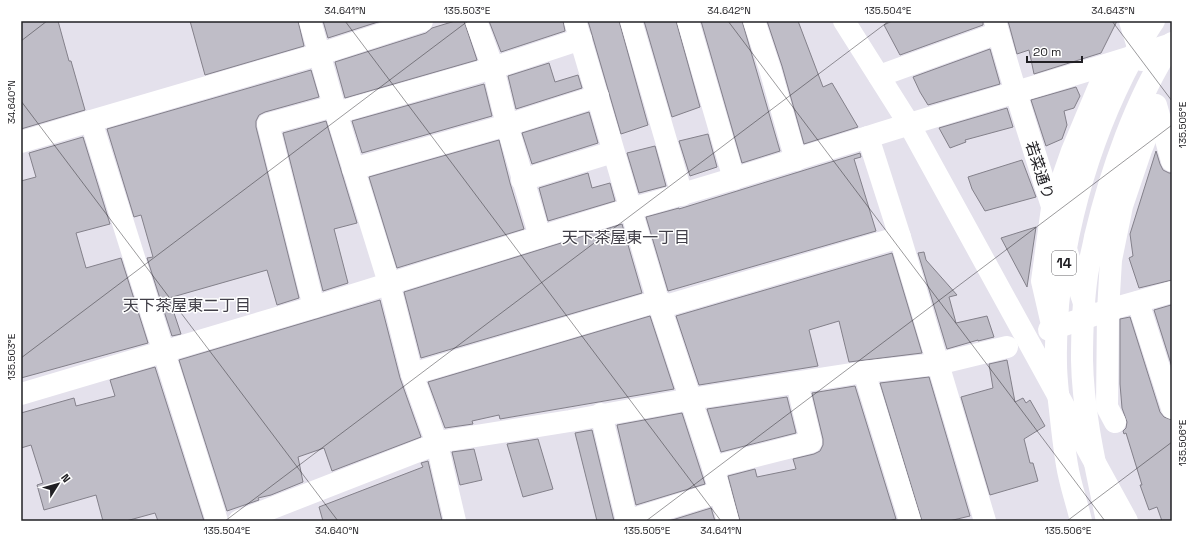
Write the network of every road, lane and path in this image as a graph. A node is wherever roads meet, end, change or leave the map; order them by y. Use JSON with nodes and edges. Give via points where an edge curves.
{"nodes":[{"id":1,"x":310,"y":21,"type":"edge"},
{"id":2,"x":422,"y":21,"type":"edge"},
{"id":3,"x":476,"y":21,"type":"edge"},
{"id":4,"x":631,"y":21,"type":"edge"},
{"id":5,"x":688,"y":21,"type":"edge"},
{"id":6,"x":754,"y":21,"type":"edge"},
{"id":7,"x":844,"y":21,"type":"edge"},
{"id":8,"x":1154,"y":21,"type":"edge"},
{"id":9,"x":1132,"y":22,"type":"edge"},
{"id":10,"x":396,"y":25,"type":"edge"},
{"id":11,"x":996,"y":27,"type":"edge"},
{"id":12,"x":578,"y":30,"type":"edge"},
{"id":13,"x":1172,"y":44,"type":"edge"},
{"id":14,"x":320,"y":54,"type":"junction"},
{"id":15,"x":1140,"y":54,"type":"junction"},
{"id":16,"x":1108,"y":65,"type":"junction"},
{"id":17,"x":493,"y":68,"type":"junction"},
{"id":18,"x":879,"y":76,"type":"junction"},
{"id":19,"x":1015,"y":93,"type":"junction"},
{"id":20,"x":598,"y":96,"type":"junction"},
{"id":21,"x":1161,"y":102,"type":"edge"},
{"id":22,"x":335,"y":109,"type":"junction"},
{"id":23,"x":91,"y":121,"type":"junction"},
{"id":24,"x":909,"y":124,"type":"junction"},
{"id":25,"x":507,"y":125,"type":"junction"},
{"id":26,"x":868,"y":137,"type":"junction"},
{"id":27,"x":21,"y":142,"type":"edge"},
{"id":28,"x":1170,"y":150,"type":"edge"},
{"id":29,"x":613,"y":152,"type":"junction"},
{"id":30,"x":796,"y":160,"type":"junction"},
{"id":31,"x":353,"y":169,"type":"junction"},
{"id":32,"x":734,"y":179,"type":"junction"},
{"id":33,"x":522,"y":180,"type":"junction"},
{"id":34,"x":682,"y":195,"type":"junction"},
{"id":35,"x":1052,"y":208,"type":"junction"},
{"id":36,"x":630,"y":209,"type":"junction"},
{"id":37,"x":540,"y":237,"type":"junction"},
{"id":38,"x":900,"y":237,"type":"junction"},
{"id":39,"x":389,"y":284,"type":"junction"},
{"id":40,"x":1172,"y":292,"type":"edge"},
{"id":41,"x":658,"y":301,"type":"junction"},
{"id":42,"x":1138,"y":302,"type":"junction"},
{"id":43,"x":314,"y":307,"type":"junction"},
{"id":44,"x":1098,"y":314,"type":"junction"},
{"id":45,"x":1007,"y":347,"type":"dead end"},
{"id":46,"x":164,"y":352,"type":"junction"},
{"id":47,"x":937,"y":364,"type":"junction"},
{"id":48,"x":864,"y":372,"type":"junction"},
{"id":49,"x":412,"y":374,"type":"junction"},
{"id":50,"x":797,"y":383,"type":"junction"},
{"id":51,"x":21,"y":394,"type":"edge"},
{"id":52,"x":690,"y":399,"type":"junction"},
{"id":53,"x":1172,"y":408,"type":"edge"},
{"id":54,"x":601,"y":414,"type":"junction"},
{"id":55,"x":1115,"y":422,"type":"dead end"},
{"id":56,"x":437,"y":444,"type":"junction"},
{"id":57,"x":712,"y":467,"type":"junction"},
{"id":58,"x":720,"y":492,"type":"junction"},
{"id":59,"x":636,"y":520,"type":"edge"},
{"id":60,"x":216,"y":521,"type":"edge"},
{"id":61,"x":239,"y":521,"type":"edge"},
{"id":62,"x":455,"y":521,"type":"edge"},
{"id":63,"x":728,"y":521,"type":"edge"},
{"id":64,"x":910,"y":521,"type":"edge"},
{"id":65,"x":983,"y":521,"type":"edge"},
{"id":66,"x":1081,"y":521,"type":"edge"},
{"id":67,"x":1108,"y":521,"type":"edge"},
{"id":68,"x":1127,"y":521,"type":"edge"}],
"edges":[{"from":1,"to":14,"type":"main road"},
{"from":2,"to":10,"type":"main road"},
{"from":3,"to":17,"type":"main road"},
{"from":4,"to":34,"type":"main road"},
{"from":5,"to":32,"type":"main road"},
{"from":6,"to":30,"type":"main road"},
{"from":7,"to":18,"type":"main road"},
{"from":8,"to":66,"type":"main road","number":"14","via":[[1142,38],[1111,101],[1092,150],[1076,203],[1062,270],[1056,364],[1068,467]]},
{"from":9,"to":15,"type":"main road"},
{"from":10,"to":14,"type":"main road"},
{"from":11,"to":18,"type":"main road"},
{"from":11,"to":19,"type":"main road","name":"若菜通り"},
{"from":12,"to":17,"type":"main road"},
{"from":12,"to":20,"type":"main road"},
{"from":13,"to":15,"type":"main road"},
{"from":13,"to":67,"type":"main road","number":"14","via":[[1136,110],[1117,159],[1087,274],[1082,323],[1082,361],[1092,454]]},
{"from":14,"to":22,"type":"main road"},
{"from":14,"to":23,"type":"main road"},
{"from":15,"to":16,"type":"main road"},
{"from":15,"to":21,"type":"main road"},
{"from":16,"to":19,"type":"main road"},
{"from":16,"to":35,"type":"main road","via":[[1072,151]]},
{"from":17,"to":22,"type":"main road"},
{"from":17,"to":25,"type":"main road"},
{"from":18,"to":24,"type":"main road"},
{"from":19,"to":24,"type":"main road"},
{"from":19,"to":35,"type":"main road","name":"若菜通り"},
{"from":20,"to":25,"type":"main road"},
{"from":20,"to":29,"type":"main road"},
{"from":21,"to":28,"type":"main road"},
{"from":21,"to":44,"type":"main road","via":[[1122,206]]},
{"from":22,"to":31,"type":"main road"},
{"from":22,"to":43,"type":"main road","via":[[268,124]]},
{"from":23,"to":27,"type":"main road"},
{"from":23,"to":46,"type":"main road"},
{"from":24,"to":26,"type":"main road"},
{"from":24,"to":68,"type":"main road"},
{"from":25,"to":31,"type":"main road"},
{"from":25,"to":33,"type":"main road"},
{"from":26,"to":30,"type":"main road"},
{"from":26,"to":38,"type":"main road"},
{"from":29,"to":33,"type":"main road"},
{"from":29,"to":36,"type":"main road"},
{"from":30,"to":32,"type":"main road"},
{"from":31,"to":39,"type":"main road"},
{"from":32,"to":34,"type":"main road"},
{"from":33,"to":37,"type":"main road"},
{"from":34,"to":36,"type":"main road"},
{"from":35,"to":44,"type":"main road","name":"若菜通り"},
{"from":35,"to":44,"type":"main road","via":[[1042,281],[1051,329]]},
{"from":36,"to":37,"type":"main road"},
{"from":36,"to":41,"type":"main road"},
{"from":37,"to":39,"type":"main road"},
{"from":38,"to":41,"type":"main road","via":[[668,305]]},
{"from":38,"to":47,"type":"main road"},
{"from":39,"to":43,"type":"main road"},
{"from":39,"to":49,"type":"main road"},
{"from":40,"to":42,"type":"main road"},
{"from":41,"to":49,"type":"main road"},
{"from":41,"to":52,"type":"main road"},
{"from":42,"to":44,"type":"main road"},
{"from":42,"to":53,"type":"main road"},
{"from":43,"to":46,"type":"main road"},
{"from":44,"to":55,"type":"main road","via":[[1107,407]]},
{"from":45,"to":47,"type":"main road"},
{"from":46,"to":51,"type":"main road"},
{"from":46,"to":60,"type":"main road"},
{"from":47,"to":48,"type":"main road"},
{"from":47,"to":65,"type":"main road"},
{"from":48,"to":50,"type":"main road"},
{"from":48,"to":64,"type":"main road"},
{"from":49,"to":56,"type":"main road"},
{"from":50,"to":52,"type":"main road"},
{"from":50,"to":57,"type":"main road","via":[[811,442]]},
{"from":52,"to":54,"type":"main road"},
{"from":52,"to":57,"type":"main road"},
{"from":54,"to":56,"type":"main road"},
{"from":54,"to":59,"type":"main road","via":[[627,521]]},
{"from":56,"to":61,"type":"main road"},
{"from":56,"to":62,"type":"main road"},
{"from":57,"to":58,"type":"main road"},
{"from":58,"to":59,"type":"main road"},
{"from":58,"to":63,"type":"main road"}]}
